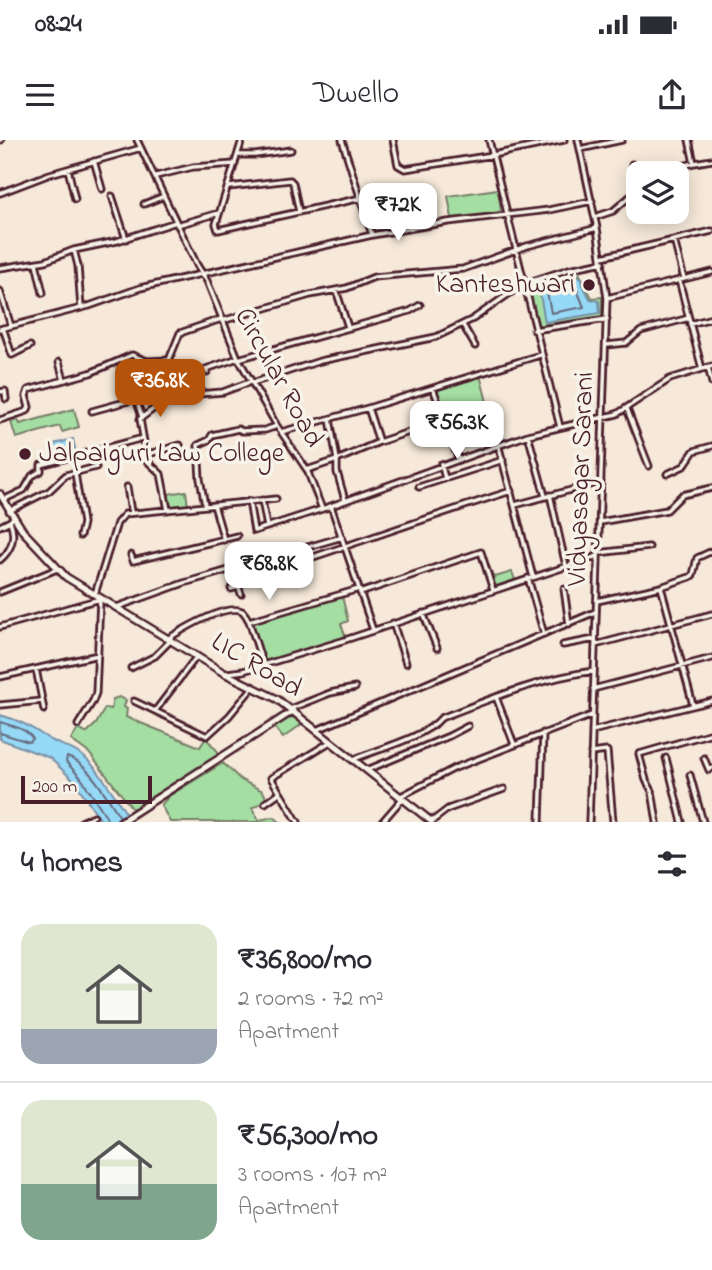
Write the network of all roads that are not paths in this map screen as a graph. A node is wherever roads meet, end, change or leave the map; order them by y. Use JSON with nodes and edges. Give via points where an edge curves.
{"nodes":[{"id":1,"x":137,"y":140,"type":"edge"},
{"id":2,"x":242,"y":140,"type":"edge"},
{"id":3,"x":342,"y":140,"type":"edge"},
{"id":4,"x":393,"y":140,"type":"edge"},
{"id":5,"x":489,"y":140,"type":"edge"},
{"id":6,"x":564,"y":140,"type":"edge"},
{"id":7,"x":578,"y":140,"type":"edge"},
{"id":8,"x":622,"y":140,"type":"edge"},
{"id":9,"x":689,"y":140,"type":"edge"},
{"id":10,"x":141,"y":148,"type":"junction"},
{"id":11,"x":579,"y":149,"type":"junction"},
{"id":12,"x":290,"y":150,"type":"dead end"},
{"id":13,"x":238,"y":155,"type":"junction"},
{"id":14,"x":493,"y":155,"type":"junction"},
{"id":15,"x":712,"y":160,"type":"edge"},
{"id":16,"x":94,"y":161,"type":"junction"},
{"id":17,"x":694,"y":163,"type":"junction"},
{"id":18,"x":235,"y":164,"type":"junction"},
{"id":19,"x":689,"y":164,"type":"edge"},
{"id":20,"x":68,"y":169,"type":"junction"},
{"id":21,"x":156,"y":176,"type":"junction"},
{"id":22,"x":229,"y":187,"type":"junction"},
{"id":23,"x":102,"y":189,"type":"dead end"},
{"id":24,"x":0,"y":193,"type":"edge"},
{"id":25,"x":164,"y":196,"type":"junction"},
{"id":26,"x":112,"y":197,"type":"dead end"},
{"id":27,"x":75,"y":198,"type":"dead end"},
{"id":28,"x":361,"y":198,"type":"junction"},
{"id":29,"x":626,"y":199,"type":"edge"},
{"id":30,"x":592,"y":201,"type":"junction"},
{"id":31,"x":144,"y":204,"type":"dead end"},
{"id":32,"x":299,"y":212,"type":"junction"},
{"id":33,"x":220,"y":213,"type":"junction"},
{"id":34,"x":507,"y":214,"type":"junction"},
{"id":35,"x":595,"y":218,"type":"junction"},
{"id":36,"x":177,"y":224,"type":"junction"},
{"id":37,"x":597,"y":228,"type":"junction"},
{"id":38,"x":712,"y":231,"type":"edge"},
{"id":39,"x":372,"y":234,"type":"junction"},
{"id":40,"x":126,"y":239,"type":"junction"},
{"id":41,"x":674,"y":240,"type":"junction"},
{"id":42,"x":74,"y":250,"type":"junction"},
{"id":43,"x":516,"y":251,"type":"junction"},
{"id":44,"x":602,"y":260,"type":"junction"},
{"id":45,"x":36,"y":263,"type":"junction"},
{"id":46,"x":0,"y":268,"type":"edge"},
{"id":47,"x":712,"y":272,"type":"edge"},
{"id":48,"x":202,"y":273,"type":"junction"},
{"id":49,"x":684,"y":279,"type":"junction"},
{"id":50,"x":679,"y":280,"type":"junction"},
{"id":51,"x":523,"y":284,"type":"junction"},
{"id":52,"x":336,"y":290,"type":"junction"},
{"id":53,"x":0,"y":293,"type":"edge"},
{"id":54,"x":43,"y":293,"type":"dead end"},
{"id":55,"x":607,"y":300,"type":"junction"},
{"id":56,"x":420,"y":305,"type":"dead end"},
{"id":57,"x":81,"y":309,"type":"junction"},
{"id":58,"x":689,"y":318,"type":"junction"},
{"id":59,"x":712,"y":318,"type":"edge"},
{"id":60,"x":607,"y":319,"type":"junction"},
{"id":61,"x":221,"y":320,"type":"junction"},
{"id":62,"x":690,"y":324,"type":"junction"},
{"id":63,"x":463,"y":325,"type":"junction"},
{"id":64,"x":10,"y":326,"type":"junction"},
{"id":65,"x":348,"y":327,"type":"junction"},
{"id":66,"x":1,"y":329,"type":"edge"},
{"id":67,"x":534,"y":330,"type":"junction"},
{"id":68,"x":607,"y":345,"type":"junction"},
{"id":69,"x":30,"y":346,"type":"dead end"},
{"id":70,"x":475,"y":346,"type":"dead end"},
{"id":71,"x":540,"y":355,"type":"junction"},
{"id":72,"x":238,"y":358,"type":"junction"},
{"id":73,"x":169,"y":360,"type":"junction"},
{"id":74,"x":59,"y":362,"type":"dead end"},
{"id":75,"x":710,"y":367,"type":"edge"},
{"id":76,"x":702,"y":369,"type":"junction"},
{"id":77,"x":207,"y":372,"type":"dead end"},
{"id":78,"x":64,"y":380,"type":"junction"},
{"id":79,"x":251,"y":382,"type":"junction"},
{"id":80,"x":712,"y":383,"type":"edge"},
{"id":81,"x":433,"y":388,"type":"junction"},
{"id":82,"x":0,"y":393,"type":"edge"},
{"id":83,"x":6,"y":399,"type":"dead end"},
{"id":84,"x":161,"y":404,"type":"junction"},
{"id":85,"x":368,"y":408,"type":"junction"},
{"id":86,"x":627,"y":409,"type":"junction"},
{"id":87,"x":92,"y":411,"type":"dead end"},
{"id":88,"x":142,"y":417,"type":"junction"},
{"id":89,"x":603,"y":418,"type":"junction"},
{"id":90,"x":330,"y":419,"type":"junction"},
{"id":91,"x":0,"y":420,"type":"edge"},
{"id":92,"x":444,"y":420,"type":"junction"},
{"id":93,"x":277,"y":426,"type":"junction"},
{"id":94,"x":560,"y":427,"type":"junction"},
{"id":95,"x":281,"y":432,"type":"junction"},
{"id":96,"x":528,"y":435,"type":"junction"},
{"id":97,"x":144,"y":438,"type":"junction"},
{"id":98,"x":379,"y":442,"type":"junction"},
{"id":99,"x":498,"y":444,"type":"junction"},
{"id":100,"x":180,"y":445,"type":"dead end"},
{"id":101,"x":712,"y":446,"type":"edge"},
{"id":102,"x":144,"y":456,"type":"junction"},
{"id":103,"x":458,"y":458,"type":"junction"},
{"id":104,"x":337,"y":460,"type":"junction"},
{"id":105,"x":503,"y":460,"type":"junction"},
{"id":106,"x":441,"y":464,"type":"junction"},
{"id":107,"x":649,"y":466,"type":"dead end"},
{"id":108,"x":96,"y":467,"type":"dead end"},
{"id":109,"x":307,"y":470,"type":"junction"},
{"id":110,"x":75,"y":473,"type":"junction"},
{"id":111,"x":667,"y":474,"type":"dead end"},
{"id":112,"x":445,"y":478,"type":"junction"},
{"id":113,"x":601,"y":482,"type":"junction"},
{"id":114,"x":419,"y":486,"type":"dead end"},
{"id":115,"x":127,"y":487,"type":"dead end"},
{"id":116,"x":712,"y":488,"type":"edge"},
{"id":117,"x":511,"y":491,"type":"junction"},
{"id":118,"x":1,"y":496,"type":"edge"},
{"id":119,"x":547,"y":496,"type":"junction"},
{"id":120,"x":276,"y":499,"type":"dead end"},
{"id":121,"x":262,"y":500,"type":"junction"},
{"id":122,"x":249,"y":501,"type":"junction"},
{"id":123,"x":345,"y":501,"type":"junction"},
{"id":124,"x":213,"y":504,"type":"junction"},
{"id":125,"x":205,"y":505,"type":"junction"},
{"id":126,"x":514,"y":505,"type":"junction"},
{"id":127,"x":331,"y":506,"type":"junction"},
{"id":128,"x":322,"y":509,"type":"junction"},
{"id":129,"x":168,"y":510,"type":"junction"},
{"id":130,"x":9,"y":511,"type":"junction"},
{"id":131,"x":131,"y":512,"type":"junction"},
{"id":132,"x":12,"y":519,"type":"junction"},
{"id":133,"x":599,"y":523,"type":"junction"},
{"id":134,"x":0,"y":526,"type":"edge"},
{"id":135,"x":267,"y":527,"type":"junction"},
{"id":136,"x":80,"y":536,"type":"dead end"},
{"id":137,"x":237,"y":536,"type":"dead end"},
{"id":138,"x":342,"y":537,"type":"junction"},
{"id":139,"x":224,"y":540,"type":"junction"},
{"id":140,"x":312,"y":546,"type":"junction"},
{"id":141,"x":649,"y":547,"type":"dead end"},
{"id":142,"x":346,"y":548,"type":"junction"},
{"id":143,"x":712,"y":551,"type":"edge"},
{"id":144,"x":598,"y":554,"type":"junction"},
{"id":145,"x":131,"y":555,"type":"dead end"},
{"id":146,"x":316,"y":558,"type":"junction"},
{"id":147,"x":0,"y":560,"type":"edge"},
{"id":148,"x":566,"y":566,"type":"junction"},
{"id":149,"x":57,"y":569,"type":"junction"},
{"id":150,"x":233,"y":569,"type":"junction"},
{"id":151,"x":531,"y":578,"type":"junction"},
{"id":152,"x":238,"y":584,"type":"junction"},
{"id":153,"x":661,"y":587,"type":"junction"},
{"id":154,"x":231,"y":589,"type":"dead end"},
{"id":155,"x":564,"y":589,"type":"dead end"},
{"id":156,"x":493,"y":590,"type":"junction"},
{"id":157,"x":360,"y":591,"type":"junction"},
{"id":158,"x":0,"y":592,"type":"edge"},
{"id":159,"x":241,"y":594,"type":"dead end"},
{"id":160,"x":97,"y":597,"type":"junction"},
{"id":161,"x":596,"y":602,"type":"junction"},
{"id":162,"x":117,"y":607,"type":"junction"},
{"id":163,"x":596,"y":612,"type":"junction"},
{"id":164,"x":423,"y":613,"type":"junction"},
{"id":165,"x":712,"y":614,"type":"edge"},
{"id":166,"x":248,"y":621,"type":"junction"},
{"id":167,"x":393,"y":624,"type":"junction"},
{"id":168,"x":569,"y":624,"type":"junction"},
{"id":169,"x":671,"y":624,"type":"junction"},
{"id":170,"x":0,"y":627,"type":"edge"},
{"id":171,"x":373,"y":630,"type":"junction"},
{"id":172,"x":544,"y":635,"type":"junction"},
{"id":173,"x":170,"y":639,"type":"junction"},
{"id":174,"x":595,"y":639,"type":"junction"},
{"id":175,"x":563,"y":645,"type":"dead end"},
{"id":176,"x":595,"y":645,"type":"junction"},
{"id":177,"x":437,"y":648,"type":"dead end"},
{"id":178,"x":98,"y":654,"type":"junction"},
{"id":179,"x":197,"y":656,"type":"junction"},
{"id":180,"x":712,"y":657,"type":"edge"},
{"id":181,"x":406,"y":663,"type":"dead end"},
{"id":182,"x":263,"y":665,"type":"junction"},
{"id":183,"x":682,"y":666,"type":"junction"},
{"id":184,"x":131,"y":668,"type":"dead end"},
{"id":185,"x":36,"y":669,"type":"junction"},
{"id":186,"x":243,"y":671,"type":"junction"},
{"id":187,"x":594,"y":671,"type":"junction"},
{"id":188,"x":224,"y":673,"type":"junction"},
{"id":189,"x":0,"y":677,"type":"edge"},
{"id":190,"x":241,"y":680,"type":"junction"},
{"id":191,"x":254,"y":687,"type":"junction"},
{"id":192,"x":355,"y":688,"type":"dead end"},
{"id":193,"x":593,"y":689,"type":"junction"},
{"id":194,"x":496,"y":697,"type":"junction"},
{"id":195,"x":42,"y":701,"type":"junction"},
{"id":196,"x":134,"y":701,"type":"dead end"},
{"id":197,"x":712,"y":701,"type":"edge"},
{"id":198,"x":0,"y":705,"type":"edge"},
{"id":199,"x":693,"y":705,"type":"junction"},
{"id":200,"x":44,"y":710,"type":"dead end"},
{"id":201,"x":292,"y":710,"type":"junction"},
{"id":202,"x":155,"y":711,"type":"junction"},
{"id":203,"x":592,"y":715,"type":"junction"},
{"id":204,"x":78,"y":725,"type":"dead end"},
{"id":205,"x":468,"y":726,"type":"dead end"},
{"id":206,"x":317,"y":730,"type":"junction"},
{"id":207,"x":592,"y":731,"type":"junction"},
{"id":208,"x":543,"y":733,"type":"junction"},
{"id":209,"x":712,"y":733,"type":"edge"},
{"id":210,"x":330,"y":742,"type":"junction"},
{"id":211,"x":514,"y":744,"type":"junction"},
{"id":212,"x":591,"y":753,"type":"junction"},
{"id":213,"x":666,"y":758,"type":"dead end"},
{"id":214,"x":704,"y":758,"type":"dead end"},
{"id":215,"x":352,"y":760,"type":"junction"},
{"id":216,"x":712,"y":768,"type":"edge"},
{"id":217,"x":365,"y":771,"type":"junction"},
{"id":218,"x":690,"y":775,"type":"dead end"},
{"id":219,"x":504,"y":789,"type":"dead end"},
{"id":220,"x":279,"y":793,"type":"junction"},
{"id":221,"x":400,"y":798,"type":"junction"},
{"id":222,"x":265,"y":803,"type":"dead end"},
{"id":223,"x":94,"y":816,"type":"dead end"},
{"id":224,"x":81,"y":822,"type":"edge"},
{"id":225,"x":120,"y":822,"type":"edge"},
{"id":226,"x":298,"y":822,"type":"edge"},
{"id":227,"x":382,"y":822,"type":"edge"},
{"id":228,"x":432,"y":822,"type":"edge"},
{"id":229,"x":540,"y":822,"type":"edge"},
{"id":230,"x":589,"y":822,"type":"edge"},
{"id":231,"x":613,"y":822,"type":"edge"},
{"id":232,"x":657,"y":822,"type":"edge"},
{"id":233,"x":682,"y":822,"type":"edge"},
{"id":234,"x":703,"y":822,"type":"edge"}],
"edges":[{"from":1,"to":10,"type":"street","name":"Circular Road"},
{"from":2,"to":13,"type":"street"},
{"from":3,"to":28,"type":"street"},
{"from":4,"to":14,"type":"street","via":[[403,169]]},
{"from":5,"to":14,"type":"street"},
{"from":6,"to":14,"type":"street"},
{"from":7,"to":11,"type":"street","name":"Vidyasagar Sarani"},
{"from":8,"to":11,"type":"street"},
{"from":9,"to":17,"type":"street"},
{"from":10,"to":16,"type":"street"},
{"from":10,"to":21,"type":"street","name":"Circular Road"},
{"from":11,"to":30,"type":"street","name":"Vidyasagar Sarani"},
{"from":12,"to":13,"type":"street"},
{"from":13,"to":18,"type":"street"},
{"from":14,"to":34,"type":"street"},
{"from":15,"to":17,"type":"street"},
{"from":16,"to":20,"type":"street"},
{"from":16,"to":23,"type":"street"},
{"from":17,"to":19,"type":"street"},
{"from":18,"to":21,"type":"street"},
{"from":18,"to":22,"type":"street"},
{"from":20,"to":24,"type":"street"},
{"from":20,"to":27,"type":"street"},
{"from":21,"to":25,"type":"street","name":"Circular Road"},
{"from":22,"to":32,"type":"street","via":[[290,180]]},
{"from":22,"to":33,"type":"street"},
{"from":25,"to":31,"type":"street"},
{"from":25,"to":36,"type":"street","name":"Circular Road"},
{"from":26,"to":40,"type":"street"},
{"from":28,"to":32,"type":"street"},
{"from":28,"to":39,"type":"street"},
{"from":29,"to":35,"type":"street"},
{"from":30,"to":34,"type":"street"},
{"from":30,"to":35,"type":"street","name":"Vidyasagar Sarani"},
{"from":32,"to":33,"type":"street","via":[[220,231],[216,227]]},
{"from":33,"to":36,"type":"street"},
{"from":34,"to":39,"type":"street"},
{"from":34,"to":43,"type":"street"},
{"from":35,"to":37,"type":"street","name":"Vidyasagar Sarani"},
{"from":36,"to":40,"type":"street"},
{"from":36,"to":48,"type":"street","name":"Circular Road"},
{"from":37,"to":43,"type":"street"},
{"from":37,"to":44,"type":"street","name":"Vidyasagar Sarani"},
{"from":38,"to":41,"type":"street"},
{"from":39,"to":48,"type":"street"},
{"from":40,"to":42,"type":"street"},
{"from":41,"to":44,"type":"street"},
{"from":41,"to":49,"type":"street"},
{"from":42,"to":45,"type":"street"},
{"from":42,"to":57,"type":"street"},
{"from":43,"to":51,"type":"street"},
{"from":43,"to":52,"type":"street","via":[[456,271],[374,277]]},
{"from":44,"to":51,"type":"street"},
{"from":44,"to":55,"type":"street","name":"Vidyasagar Sarani"},
{"from":45,"to":46,"type":"street"},
{"from":45,"to":54,"type":"street"},
{"from":47,"to":49,"type":"street"},
{"from":48,"to":57,"type":"street"},
{"from":48,"to":61,"type":"street","name":"Circular Road"},
{"from":49,"to":50,"type":"street"},
{"from":50,"to":55,"type":"street"},
{"from":50,"to":58,"type":"street"},
{"from":51,"to":63,"type":"street"},
{"from":51,"to":67,"type":"street"},
{"from":52,"to":61,"type":"street"},
{"from":52,"to":65,"type":"street"},
{"from":53,"to":64,"type":"street"},
{"from":55,"to":60,"type":"street","name":"Vidyasagar Sarani"},
{"from":56,"to":65,"type":"street"},
{"from":57,"to":64,"type":"street"},
{"from":58,"to":62,"type":"street"},
{"from":58,"to":68,"type":"street","via":[[640,331],[626,343]]},
{"from":59,"to":62,"type":"street"},
{"from":60,"to":67,"type":"street"},
{"from":60,"to":68,"type":"street","name":"Vidyasagar Sarani"},
{"from":61,"to":72,"type":"street","name":"Circular Road"},
{"from":61,"to":73,"type":"street","via":[[180,333]]},
{"from":62,"to":76,"type":"street"},
{"from":63,"to":70,"type":"street"},
{"from":63,"to":79,"type":"street","via":[[436,337],[320,361]]},
{"from":64,"to":66,"type":"street"},
{"from":65,"to":72,"type":"street"},
{"from":66,"to":69,"type":"street","via":[[10,356]]},
{"from":67,"to":71,"type":"street"},
{"from":68,"to":89,"type":"street","name":"Vidyasagar Sarani"},
{"from":71,"to":81,"type":"street"},
{"from":71,"to":94,"type":"street"},
{"from":72,"to":77,"type":"street"},
{"from":72,"to":79,"type":"street","name":"Circular Road"},
{"from":73,"to":78,"type":"street","via":[[147,361],[132,355]]},
{"from":73,"to":84,"type":"street"},
{"from":74,"to":78,"type":"street"},
{"from":75,"to":76,"type":"street"},
{"from":75,"to":80,"type":"street"},
{"from":76,"to":86,"type":"street","via":[[670,379]]},
{"from":78,"to":91,"type":"street","via":[[28,390],[27,411]]},
{"from":79,"to":84,"type":"street"},
{"from":79,"to":93,"type":"street","name":"Circular Road"},
{"from":81,"to":85,"type":"street"},
{"from":81,"to":92,"type":"street"},
{"from":82,"to":83,"type":"street","via":[[5,391]]},
{"from":84,"to":88,"type":"street"},
{"from":85,"to":90,"type":"street"},
{"from":85,"to":98,"type":"street"},
{"from":86,"to":89,"type":"street"},
{"from":86,"to":107,"type":"street"},
{"from":87,"to":88,"type":"street","via":[[136,399]]},
{"from":88,"to":97,"type":"street"},
{"from":89,"to":94,"type":"street"},
{"from":89,"to":113,"type":"street","name":"Vidyasagar Sarani"},
{"from":90,"to":95,"type":"street"},
{"from":90,"to":104,"type":"street"},
{"from":92,"to":98,"type":"street"},
{"from":92,"to":103,"type":"street"},
{"from":93,"to":95,"type":"street","name":"Circular Road"},
{"from":93,"to":125,"type":"street","via":[[237,429],[198,445]]},
{"from":94,"to":96,"type":"street"},
{"from":95,"to":109,"type":"street","name":"Circular Road"},
{"from":96,"to":99,"type":"street"},
{"from":96,"to":119,"type":"street"},
{"from":97,"to":102,"type":"street"},
{"from":97,"to":118,"type":"street","via":[[41,465],[24,490]]},
{"from":98,"to":104,"type":"street"},
{"from":99,"to":103,"type":"street"},
{"from":99,"to":105,"type":"street"},
{"from":100,"to":102,"type":"street"},
{"from":101,"to":111,"type":"street","via":[[694,451],[684,466]]},
{"from":102,"to":129,"type":"street","via":[[161,474]]},
{"from":103,"to":106,"type":"street"},
{"from":104,"to":109,"type":"street"},
{"from":104,"to":123,"type":"street"},
{"from":105,"to":112,"type":"street"},
{"from":105,"to":117,"type":"street"},
{"from":106,"to":112,"type":"street"},
{"from":106,"to":123,"type":"street"},
{"from":108,"to":110,"type":"street"},
{"from":109,"to":128,"type":"street","name":"Circular Road"},
{"from":110,"to":130,"type":"street"},
{"from":110,"to":136,"type":"street","via":[[83,523]]},
{"from":112,"to":114,"type":"street"},
{"from":113,"to":119,"type":"street"},
{"from":113,"to":133,"type":"street","name":"Vidyasagar Sarani"},
{"from":115,"to":131,"type":"street"},
{"from":116,"to":133,"type":"street","via":[[682,495],[667,510]]},
{"from":117,"to":126,"type":"street"},
{"from":117,"to":142,"type":"street"},
{"from":118,"to":130,"type":"main road","name":"LIC Road"},
{"from":119,"to":126,"type":"street"},
{"from":119,"to":148,"type":"street"},
{"from":120,"to":121,"type":"street"},
{"from":121,"to":122,"type":"street"},
{"from":121,"to":135,"type":"street"},
{"from":122,"to":124,"type":"street"},
{"from":122,"to":135,"type":"street","via":[[254,531]]},
{"from":123,"to":127,"type":"street"},
{"from":124,"to":125,"type":"street"},
{"from":124,"to":139,"type":"street"},
{"from":125,"to":129,"type":"street"},
{"from":126,"to":151,"type":"street"},
{"from":127,"to":128,"type":"street"},
{"from":127,"to":138,"type":"street"},
{"from":128,"to":135,"type":"street"},
{"from":129,"to":131,"type":"street"},
{"from":130,"to":132,"type":"main road","name":"LIC Road"},
{"from":131,"to":160,"type":"street","via":[[117,523]]},
{"from":132,"to":134,"type":"street"},
{"from":132,"to":147,"type":"street","via":[[12,542]]},
{"from":132,"to":149,"type":"main road","name":"LIC Road"},
{"from":133,"to":144,"type":"street","name":"Vidyasagar Sarani"},
{"from":137,"to":139,"type":"street"},
{"from":138,"to":140,"type":"street"},
{"from":138,"to":142,"type":"street"},
{"from":139,"to":145,"type":"street","via":[[137,561]]},
{"from":140,"to":146,"type":"street"},
{"from":140,"to":150,"type":"street"},
{"from":141,"to":144,"type":"street"},
{"from":142,"to":146,"type":"street"},
{"from":142,"to":157,"type":"street"},
{"from":143,"to":153,"type":"street","via":[[697,558],[692,576]]},
{"from":144,"to":148,"type":"street"},
{"from":144,"to":161,"type":"street","name":"Vidyasagar Sarani"},
{"from":146,"to":152,"type":"street"},
{"from":148,"to":151,"type":"street"},
{"from":149,"to":158,"type":"street"},
{"from":149,"to":160,"type":"main road","name":"LIC Road"},
{"from":150,"to":152,"type":"street"},
{"from":150,"to":162,"type":"street"},
{"from":151,"to":156,"type":"street"},
{"from":151,"to":172,"type":"street"},
{"from":152,"to":154,"type":"street"},
{"from":152,"to":159,"type":"street"},
{"from":153,"to":161,"type":"street"},
{"from":153,"to":169,"type":"street"},
{"from":155,"to":168,"type":"street"},
{"from":156,"to":157,"type":"street","via":[[481,552]]},
{"from":156,"to":164,"type":"street"},
{"from":157,"to":166,"type":"street"},
{"from":157,"to":171,"type":"street"},
{"from":160,"to":162,"type":"main road","name":"LIC Road"},
{"from":160,"to":170,"type":"street"},
{"from":160,"to":178,"type":"street"},
{"from":161,"to":163,"type":"street","name":"Vidyasagar Sarani"},
{"from":162,"to":173,"type":"main road","name":"LIC Road"},
{"from":163,"to":168,"type":"street"},
{"from":163,"to":174,"type":"street","name":"Vidyasagar Sarani"},
{"from":164,"to":167,"type":"street"},
{"from":164,"to":177,"type":"street"},
{"from":165,"to":169,"type":"street"},
{"from":166,"to":173,"type":"street","via":[[240,611],[209,616]]},
{"from":166,"to":182,"type":"street"},
{"from":167,"to":171,"type":"street"},
{"from":167,"to":181,"type":"street"},
{"from":168,"to":172,"type":"street"},
{"from":169,"to":176,"type":"street"},
{"from":169,"to":183,"type":"street"},
{"from":171,"to":182,"type":"street"},
{"from":172,"to":206,"type":"street"},
{"from":173,"to":179,"type":"main road","name":"LIC Road"},
{"from":173,"to":184,"type":"street","via":[[155,656]]},
{"from":174,"to":175,"type":"street"},
{"from":174,"to":176,"type":"street","name":"Vidyasagar Sarani"},
{"from":176,"to":187,"type":"street","name":"Vidyasagar Sarani"},
{"from":178,"to":185,"type":"street"},
{"from":178,"to":204,"type":"street","via":[[93,701]]},
{"from":179,"to":188,"type":"main road","name":"LIC Road"},
{"from":179,"to":202,"type":"street"},
{"from":180,"to":183,"type":"street"},
{"from":182,"to":186,"type":"street"},
{"from":183,"to":193,"type":"street"},
{"from":183,"to":199,"type":"street"},
{"from":185,"to":189,"type":"street"},
{"from":185,"to":195,"type":"street"},
{"from":186,"to":188,"type":"street"},
{"from":186,"to":190,"type":"street"},
{"from":187,"to":193,"type":"street","name":"Vidyasagar Sarani"},
{"from":187,"to":194,"type":"street"},
{"from":188,"to":190,"type":"main road","name":"LIC Road"},
{"from":190,"to":191,"type":"main road","name":"LIC Road"},
{"from":191,"to":201,"type":"main road","name":"LIC Road"},
{"from":191,"to":202,"type":"street","via":[[206,736]]},
{"from":192,"to":201,"type":"street"},
{"from":193,"to":203,"type":"street","name":"Vidyasagar Sarani"},
{"from":194,"to":211,"type":"street"},
{"from":194,"to":215,"type":"street"},
{"from":195,"to":198,"type":"street"},
{"from":195,"to":200,"type":"street"},
{"from":196,"to":202,"type":"street"},
{"from":197,"to":199,"type":"street"},
{"from":199,"to":207,"type":"street"},
{"from":201,"to":206,"type":"main road","name":"LIC Road"},
{"from":201,"to":225,"type":"main road"},
{"from":203,"to":207,"type":"street","name":"Vidyasagar Sarani"},
{"from":203,"to":208,"type":"street"},
{"from":205,"to":217,"type":"street"},
{"from":206,"to":210,"type":"main road","name":"LIC Road"},
{"from":207,"to":212,"type":"street","name":"Vidyasagar Sarani"},
{"from":208,"to":211,"type":"street"},
{"from":208,"to":229,"type":"street"},
{"from":209,"to":232,"type":"street","via":[[639,754]]},
{"from":210,"to":215,"type":"main road","name":"LIC Road"},
{"from":210,"to":220,"type":"street","via":[[268,779]]},
{"from":211,"to":221,"type":"street"},
{"from":212,"to":230,"type":"street","name":"Vidyasagar Sarani"},
{"from":212,"to":231,"type":"street","via":[[607,751]]},
{"from":213,"to":233,"type":"street"},
{"from":214,"to":216,"type":"street","via":[[709,770]]},
{"from":215,"to":217,"type":"main road","name":"LIC Road"},
{"from":217,"to":221,"type":"main road","name":"LIC Road"},
{"from":218,"to":234,"type":"street"},
{"from":219,"to":228,"type":"street","via":[[443,811]]},
{"from":220,"to":222,"type":"street"},
{"from":220,"to":226,"type":"street"},
{"from":221,"to":227,"type":"street"},
{"from":221,"to":228,"type":"main road","name":"LIC Road"},
{"from":223,"to":224,"type":"street"}]}
